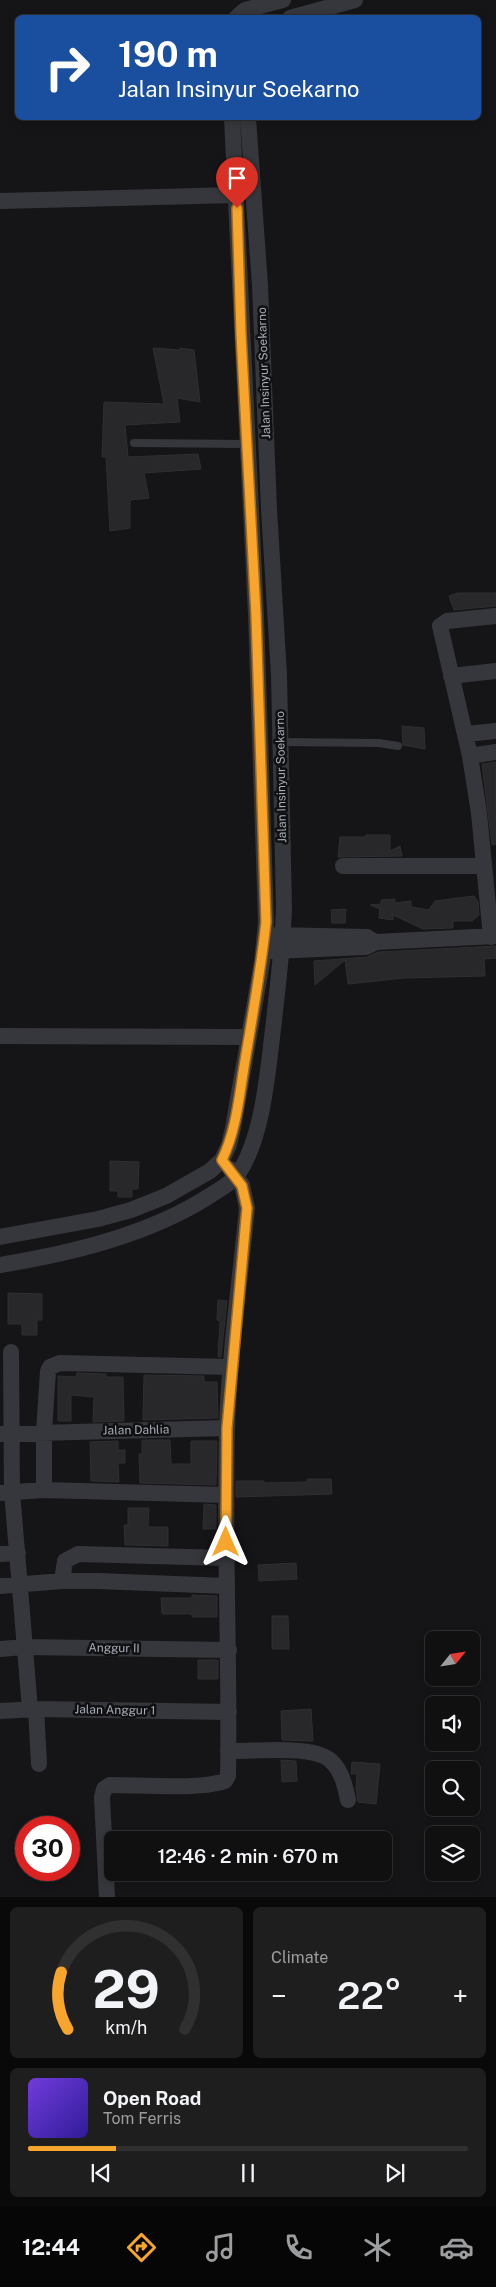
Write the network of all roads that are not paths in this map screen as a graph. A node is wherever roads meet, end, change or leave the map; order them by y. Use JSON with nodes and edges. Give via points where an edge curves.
{"nodes":[{"id":1,"x":283,"y":0,"type":"edge"},
{"id":2,"x":355,"y":0,"type":"edge"},
{"id":3,"x":236,"y":12,"type":"edge"},
{"id":4,"x":301,"y":15,"type":"edge"},
{"id":5,"x":232,"y":120,"type":"edge"},
{"id":6,"x":248,"y":120,"type":"edge"},
{"id":7,"x":236,"y":195,"type":"junction"},
{"id":8,"x":0,"y":201,"type":"edge"},
{"id":9,"x":134,"y":443,"type":"dead end"},
{"id":10,"x":247,"y":444,"type":"junction"},
{"id":11,"x":496,"y":616,"type":"edge"},
{"id":12,"x":256,"y":623,"type":"junction"},
{"id":13,"x":275,"y":623,"type":"junction"},
{"id":14,"x":496,"y":671,"type":"edge"},
{"id":15,"x":451,"y":676,"type":"junction"},
{"id":16,"x":496,"y":731,"type":"edge"},
{"id":17,"x":466,"y":734,"type":"junction"},
{"id":18,"x":280,"y":742,"type":"junction"},
{"id":19,"x":398,"y":746,"type":"dead end"},
{"id":20,"x":496,"y":752,"type":"edge"},
{"id":21,"x":470,"y":756,"type":"junction"},
{"id":22,"x":343,"y":866,"type":"dead end"},
{"id":23,"x":483,"y":866,"type":"junction"},
{"id":24,"x":264,"y":935,"type":"junction"},
{"id":25,"x":494,"y":937,"type":"edge"},
{"id":26,"x":283,"y":943,"type":"junction"},
{"id":27,"x":262,"y":952,"type":"junction"},
{"id":28,"x":0,"y":1036,"type":"edge"},
{"id":29,"x":249,"y":1037,"type":"junction"},
{"id":30,"x":222,"y":1160,"type":"junction"},
{"id":31,"x":237,"y":1176,"type":"junction"},
{"id":32,"x":85,"y":1221,"type":"junction"},
{"id":33,"x":0,"y":1238,"type":"edge"},
{"id":34,"x":91,"y":1246,"type":"junction"},
{"id":35,"x":0,"y":1265,"type":"edge"},
{"id":36,"x":11,"y":1352,"type":"dead end"},
{"id":37,"x":231,"y":1367,"type":"junction"},
{"id":38,"x":227,"y":1428,"type":"junction"},
{"id":39,"x":44,"y":1431,"type":"junction"},
{"id":40,"x":5,"y":1434,"type":"edge"},
{"id":41,"x":44,"y":1490,"type":"junction"},
{"id":42,"x":6,"y":1492,"type":"edge"},
{"id":43,"x":226,"y":1494,"type":"junction"},
{"id":44,"x":18,"y":1553,"type":"junction"},
{"id":45,"x":0,"y":1554,"type":"edge"},
{"id":46,"x":226,"y":1558,"type":"junction"},
{"id":47,"x":62,"y":1581,"type":"junction"},
{"id":48,"x":21,"y":1585,"type":"junction"},
{"id":49,"x":0,"y":1586,"type":"edge"},
{"id":50,"x":226,"y":1586,"type":"junction"},
{"id":51,"x":24,"y":1647,"type":"junction"},
{"id":52,"x":0,"y":1649,"type":"edge"},
{"id":53,"x":229,"y":1650,"type":"junction"},
{"id":54,"x":33,"y":1709,"type":"junction"},
{"id":55,"x":0,"y":1711,"type":"edge"},
{"id":56,"x":229,"y":1712,"type":"junction"},
{"id":57,"x":228,"y":1751,"type":"junction"},
{"id":58,"x":39,"y":1764,"type":"dead end"},
{"id":59,"x":348,"y":1800,"type":"dead end"},
{"id":60,"x":107,"y":1897,"type":"edge"}],
"edges":[{"from":1,"to":3,"type":"street"},
{"from":2,"to":4,"type":"street"},
{"from":5,"to":7,"type":"street","name":"Jalan Insinyur Soekarno"},
{"from":6,"to":13,"type":"street","name":"Jalan Insinyur Soekarno","via":[[260,285]]},
{"from":7,"to":8,"type":"street"},
{"from":7,"to":10,"type":"street","name":"Jalan Insinyur Soekarno"},
{"from":9,"to":10,"type":"lane"},
{"from":10,"to":12,"type":"street","name":"Jalan Insinyur Soekarno"},
{"from":11,"to":15,"type":"street","via":[[447,622],[440,626]]},
{"from":12,"to":13,"type":"street"},
{"from":12,"to":24,"type":"street","name":"Jalan Insinyur Soekarno","via":[[265,867]]},
{"from":13,"to":18,"type":"street","name":"Jalan Insinyur Soekarno"},
{"from":14,"to":15,"type":"street"},
{"from":15,"to":17,"type":"street"},
{"from":16,"to":17,"type":"street"},
{"from":17,"to":21,"type":"street"},
{"from":18,"to":19,"type":"lane","via":[[354,742]]},
{"from":18,"to":26,"type":"street","name":"Jalan Insinyur Soekarno"},
{"from":20,"to":21,"type":"street"},
{"from":21,"to":23,"type":"street"},
{"from":22,"to":23,"type":"street"},
{"from":23,"to":25,"type":"street"},
{"from":24,"to":26,"type":"street"},
{"from":24,"to":27,"type":"street","name":"Jalan Insinyur Soekarno"},
{"from":25,"to":26,"type":"street","via":[[376,942],[367,936]]},
{"from":26,"to":27,"type":"street"},
{"from":26,"to":31,"type":"street","name":"Jalan Insinyur Soekarno","via":[[256,1133],[250,1153]]},
{"from":27,"to":29,"type":"street","name":"Jalan Insinyur Soekarno"},
{"from":28,"to":29,"type":"street"},
{"from":29,"to":30,"type":"street","name":"Jalan Insinyur Soekarno","via":[[229,1145]]},
{"from":30,"to":31,"type":"street"},
{"from":30,"to":32,"type":"street","via":[[210,1171],[166,1196],[131,1210]]},
{"from":31,"to":34,"type":"street","name":"Jalan Insinyur Soekarno","via":[[201,1202],[176,1214]]},
{"from":31,"to":37,"type":"street","via":[[247,1208]]},
{"from":32,"to":33,"type":"street"},
{"from":32,"to":34,"type":"street"},
{"from":34,"to":35,"type":"street","name":"Jalan Insinyur Soekarno"},
{"from":36,"to":40,"type":"street"},
{"from":37,"to":38,"type":"street"},
{"from":37,"to":39,"type":"street","via":[[55,1364],[48,1371]]},
{"from":38,"to":39,"type":"street","name":"Jalan Dahlia"},
{"from":38,"to":43,"type":"street"},
{"from":39,"to":40,"type":"street","name":"Jalan Dahlia"},
{"from":39,"to":41,"type":"street"},
{"from":40,"to":42,"type":"street"},
{"from":41,"to":42,"type":"street"},
{"from":41,"to":43,"type":"street"},
{"from":42,"to":44,"type":"street"},
{"from":43,"to":46,"type":"street"},
{"from":44,"to":45,"type":"street"},
{"from":44,"to":48,"type":"street"},
{"from":46,"to":47,"type":"street","via":[[78,1554],[65,1561]]},
{"from":46,"to":50,"type":"street"},
{"from":47,"to":48,"type":"street"},
{"from":47,"to":50,"type":"street"},
{"from":48,"to":49,"type":"street"},
{"from":48,"to":51,"type":"street"},
{"from":50,"to":53,"type":"street"},
{"from":51,"to":52,"type":"street","name":"Anggur II"},
{"from":51,"to":53,"type":"street","name":"Anggur II"},
{"from":51,"to":54,"type":"street"},
{"from":53,"to":56,"type":"street"},
{"from":54,"to":55,"type":"street","name":"Jalan Anggur 1"},
{"from":54,"to":56,"type":"street","name":"Jalan Anggur 1"},
{"from":54,"to":58,"type":"street"},
{"from":56,"to":57,"type":"street"},
{"from":57,"to":59,"type":"street","via":[[319,1754],[336,1766]]},
{"from":57,"to":60,"type":"street","via":[[226,1781],[194,1785],[110,1785],[104,1788]]}]}
